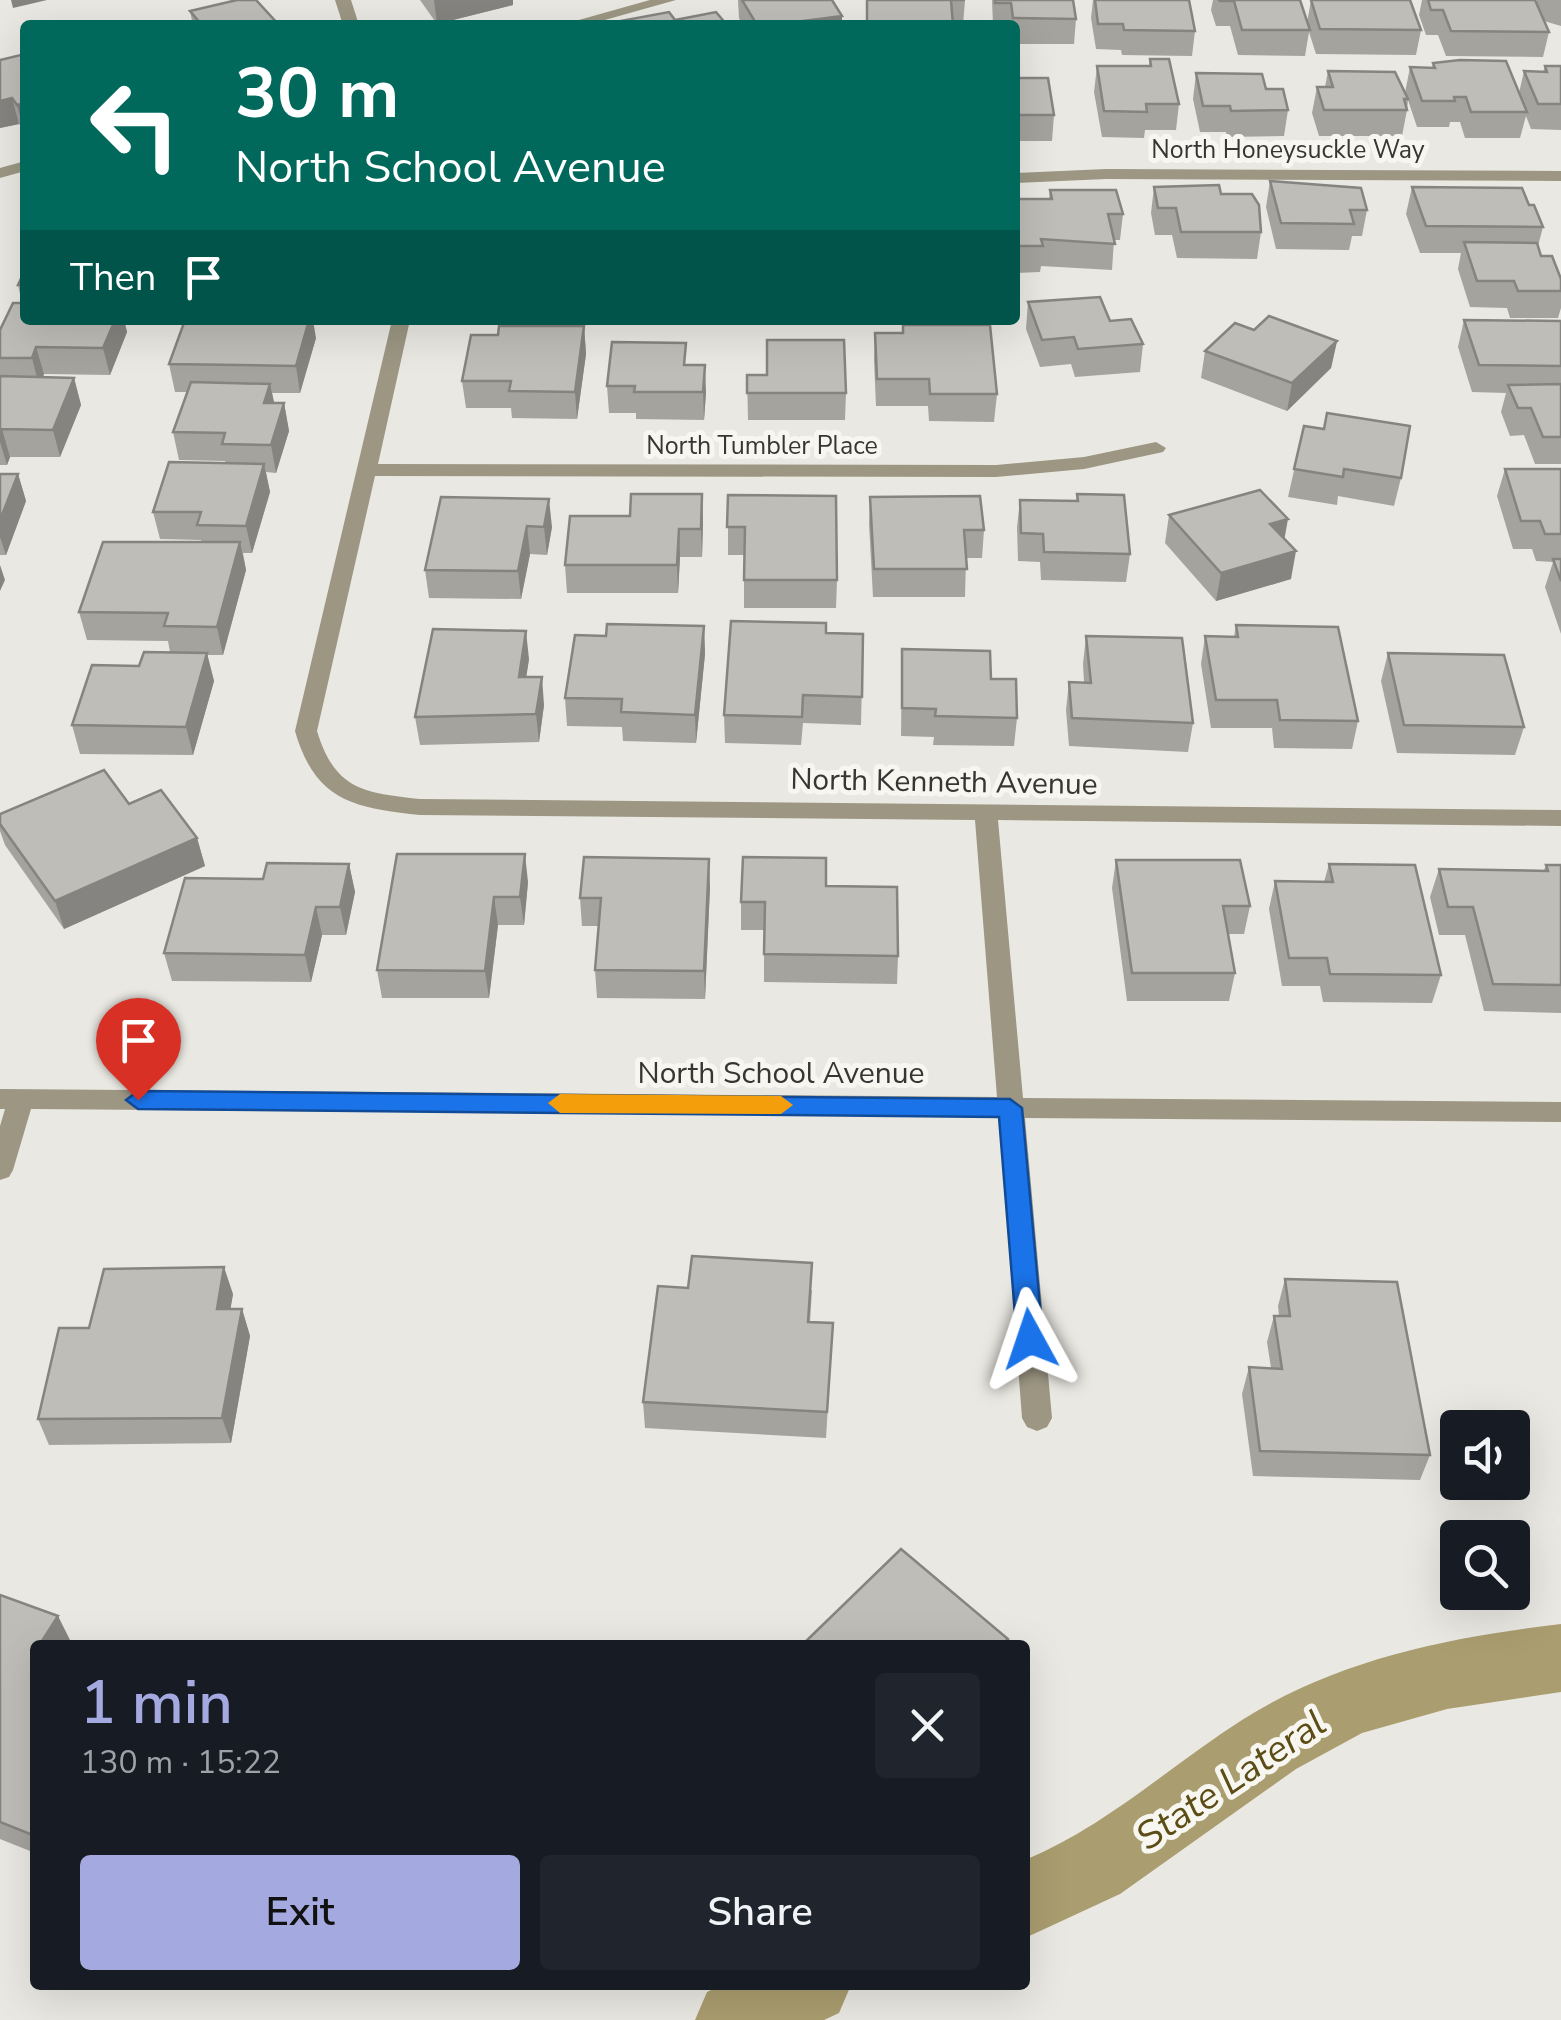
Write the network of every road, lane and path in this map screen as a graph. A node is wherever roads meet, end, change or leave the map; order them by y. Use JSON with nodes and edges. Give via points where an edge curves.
{"nodes":[{"id":1,"x":668,"y":0,"type":"edge"},
{"id":2,"x":589,"y":20,"type":"edge"},
{"id":3,"x":1561,"y":176,"type":"edge"},
{"id":4,"x":1020,"y":178,"type":"edge"},
{"id":5,"x":400,"y":325,"type":"edge"},
{"id":6,"x":1156,"y":448,"type":"dead end"},
{"id":7,"x":366,"y":470,"type":"junction"},
{"id":8,"x":986,"y":812,"type":"junction"},
{"id":9,"x":1561,"y":818,"type":"edge"},
{"id":10,"x":10,"y":1099,"type":"edge"},
{"id":11,"x":1010,"y":1108,"type":"junction"},
{"id":12,"x":1561,"y":1112,"type":"edge"},
{"id":13,"x":0,"y":1170,"type":"edge"},
{"id":14,"x":1037,"y":1418,"type":"dead end"}],
"edges":[{"from":1,"to":2,"type":"street"},
{"from":3,"to":4,"type":"street","name":"North Honeysuckle Way"},
{"from":5,"to":7,"type":"street"},
{"from":6,"to":7,"type":"street","name":"North Tumbler Place","via":[[996,471]]},
{"from":7,"to":8,"type":"street","name":"North Kenneth Avenue","via":[[306,731],[312,759],[330,784],[374,802],[420,807]]},
{"from":8,"to":9,"type":"street","name":"North Kenneth Avenue"},
{"from":8,"to":11,"type":"street"},
{"from":10,"to":11,"type":"street","name":"North School Avenue"},
{"from":10,"to":13,"type":"street"},
{"from":11,"to":12,"type":"street","name":"North School Avenue"},
{"from":11,"to":14,"type":"street"}]}
